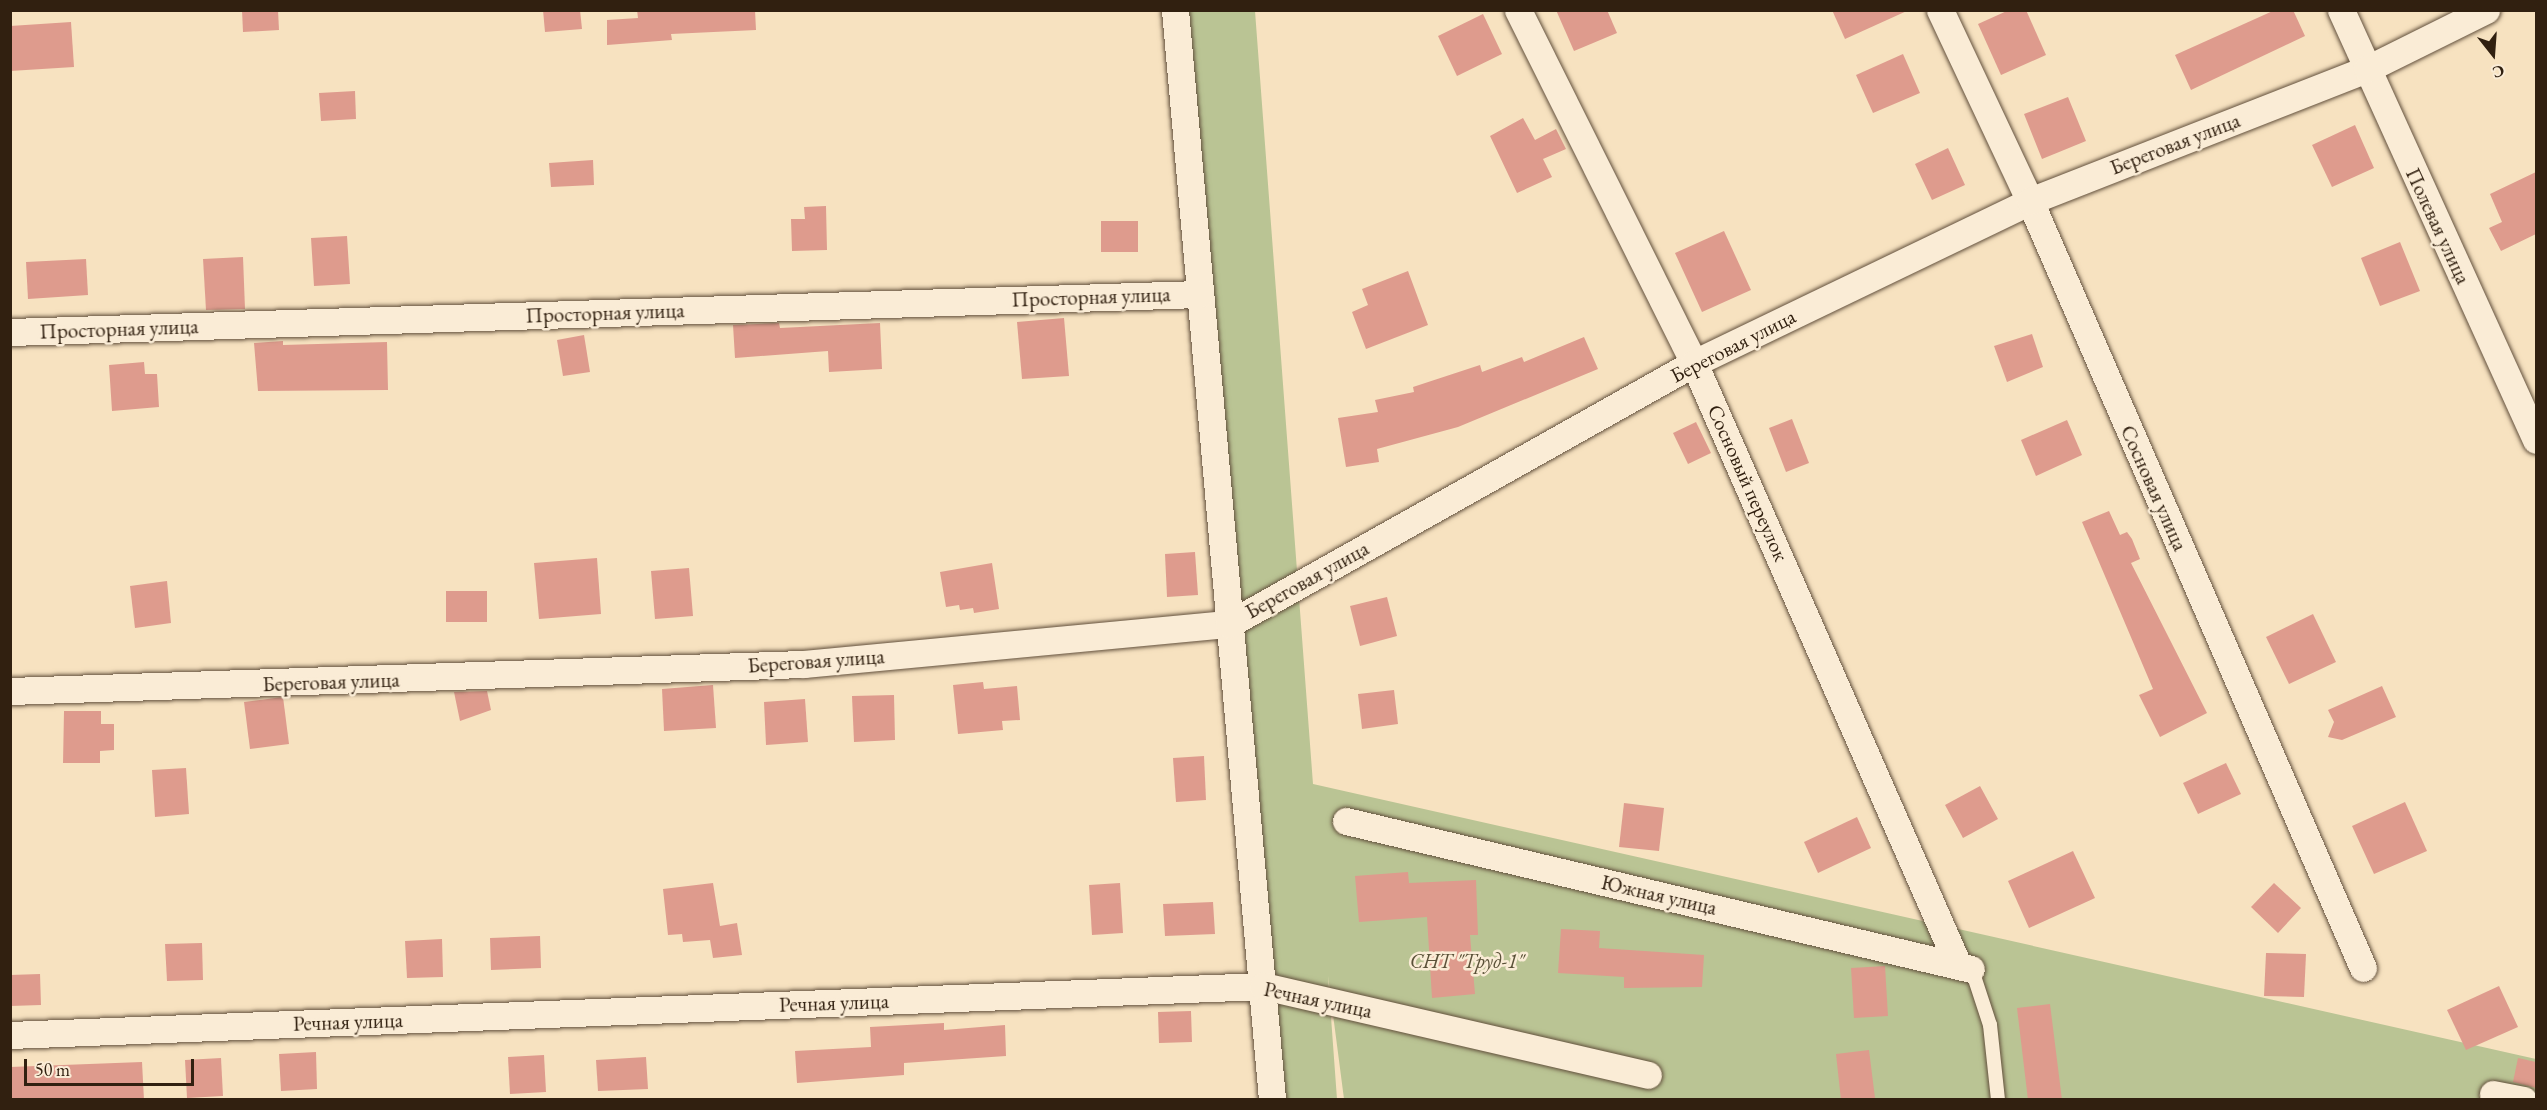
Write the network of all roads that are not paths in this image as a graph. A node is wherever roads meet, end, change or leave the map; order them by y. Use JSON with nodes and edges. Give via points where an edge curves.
{"nodes":[{"id":1,"x":1175,"y":10,"type":"edge"},
{"id":2,"x":1518,"y":10,"type":"edge"},
{"id":3,"x":1940,"y":10,"type":"edge"},
{"id":4,"x":2341,"y":10,"type":"edge"},
{"id":5,"x":2486,"y":10,"type":"edge"},
{"id":6,"x":2367,"y":69,"type":"junction"},
{"id":7,"x":2030,"y":201,"type":"junction"},
{"id":8,"x":1200,"y":294,"type":"junction"},
{"id":9,"x":10,"y":332,"type":"edge"},
{"id":10,"x":1694,"y":363,"type":"junction"},
{"id":11,"x":2536,"y":440,"type":"edge"},
{"id":12,"x":1229,"y":624,"type":"junction"},
{"id":13,"x":10,"y":691,"type":"edge"},
{"id":14,"x":1346,"y":821,"type":"dead end"},
{"id":15,"x":1965,"y":968,"type":"junction"},
{"id":16,"x":2363,"y":968,"type":"dead end"},
{"id":17,"x":1263,"y":986,"type":"junction"},
{"id":18,"x":10,"y":1035,"type":"edge"},
{"id":19,"x":1648,"y":1075,"type":"dead end"},
{"id":20,"x":2493,"y":1094,"type":"dead end"},
{"id":21,"x":1272,"y":1100,"type":"edge"},
{"id":22,"x":1998,"y":1100,"type":"edge"},
{"id":23,"x":2523,"y":1100,"type":"edge"}],
"edges":[{"from":1,"to":8,"type":"street"},
{"from":2,"to":10,"type":"street","name":"Сосновый переулок"},
{"from":3,"to":7,"type":"street","name":"Сосновая улица"},
{"from":4,"to":6,"type":"street","name":"Полевая улица"},
{"from":5,"to":6,"type":"street","name":"Береговая улица"},
{"from":6,"to":7,"type":"street","name":"Береговая улица"},
{"from":6,"to":11,"type":"street","name":"Полевая улица"},
{"from":7,"to":10,"type":"street","name":"Береговая улица"},
{"from":7,"to":16,"type":"street","name":"Сосновая улица"},
{"from":8,"to":9,"type":"street","name":"Просторная улица"},
{"from":8,"to":12,"type":"street"},
{"from":10,"to":12,"type":"street","name":"Береговая улица"},
{"from":10,"to":15,"type":"street","name":"Сосновый переулок"},
{"from":12,"to":13,"type":"street","name":"Береговая улица","via":[[804,664]]},
{"from":12,"to":17,"type":"street"},
{"from":14,"to":15,"type":"street","name":"Южная улица"},
{"from":15,"to":22,"type":"lane","via":[[1990,1025]]},
{"from":17,"to":18,"type":"street","name":"Речная улица"},
{"from":17,"to":19,"type":"street","name":"Речная улица"},
{"from":17,"to":21,"type":"street"},
{"from":20,"to":23,"type":"street"}]}
